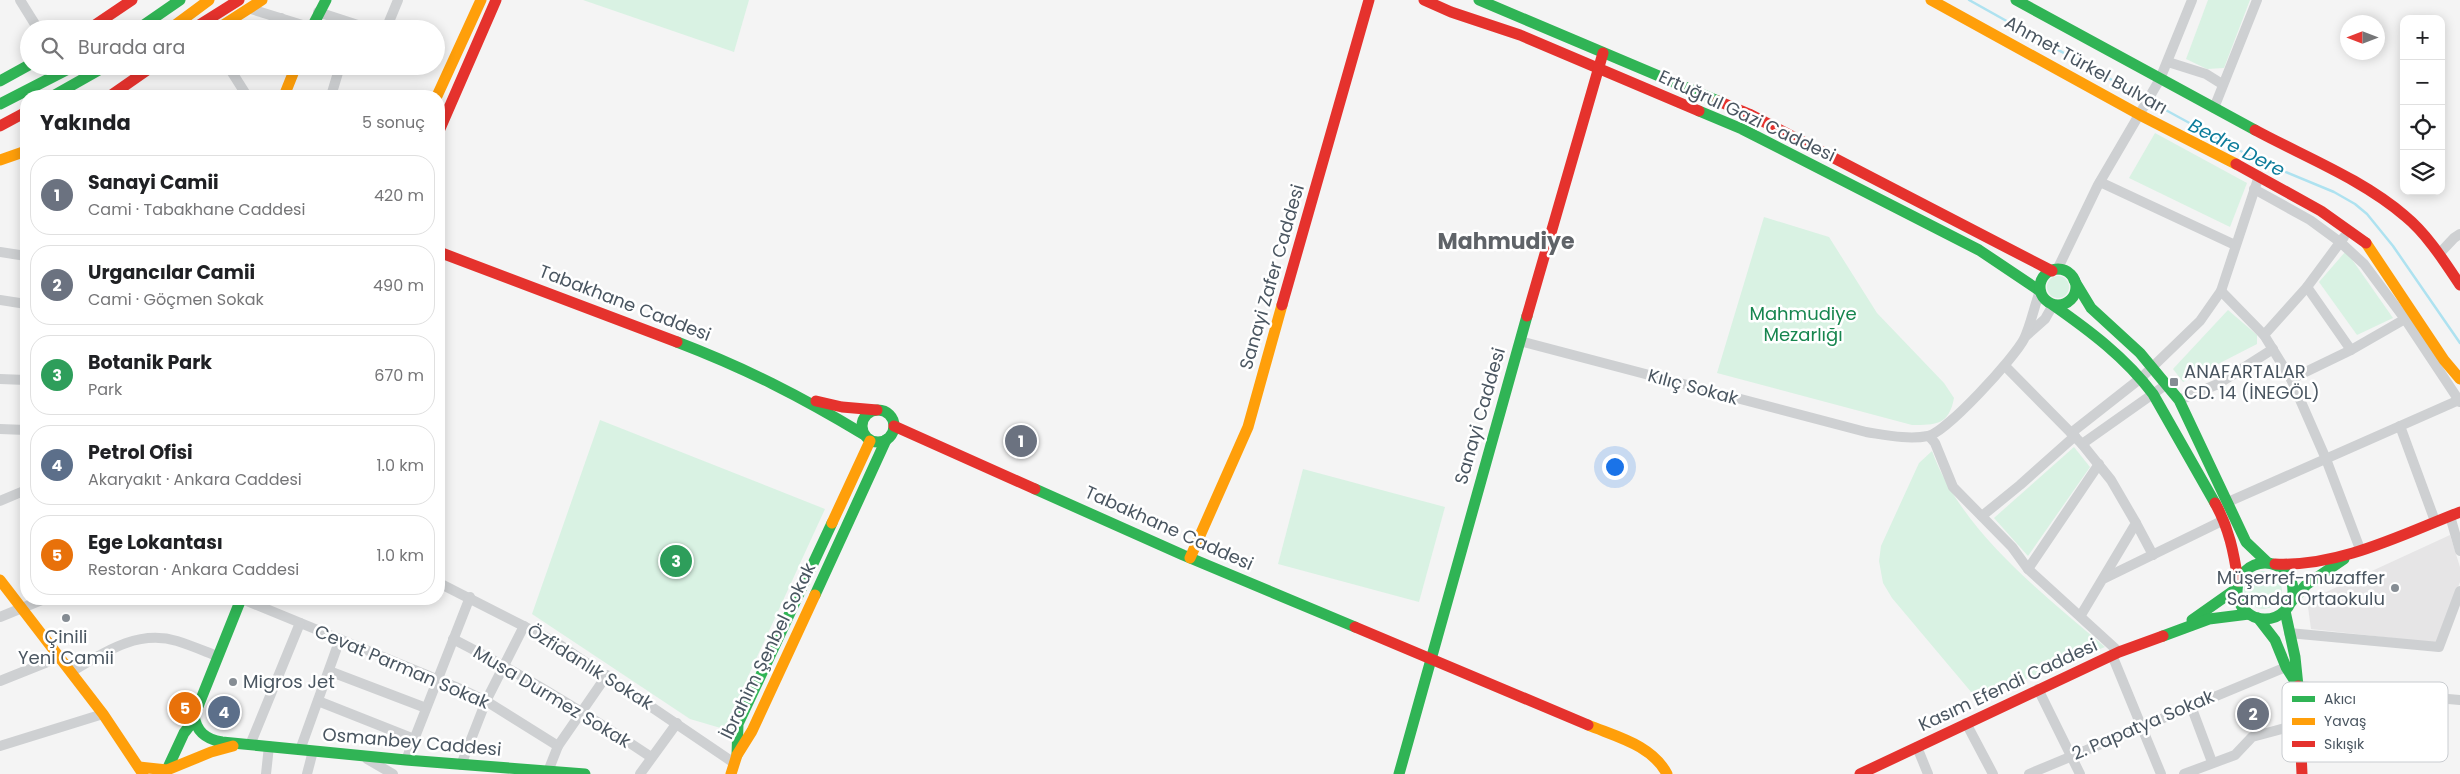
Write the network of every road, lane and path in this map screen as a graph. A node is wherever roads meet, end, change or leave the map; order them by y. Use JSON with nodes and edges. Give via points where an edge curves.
{"nodes":[{"id":1,"x":20,"y":0,"type":"edge"},
{"id":2,"x":132,"y":0,"type":"edge"},
{"id":3,"x":159,"y":0,"type":"edge"},
{"id":4,"x":180,"y":0,"type":"edge"},
{"id":5,"x":209,"y":0,"type":"edge"},
{"id":6,"x":239,"y":0,"type":"edge"},
{"id":7,"x":262,"y":0,"type":"edge"},
{"id":8,"x":326,"y":0,"type":"edge"},
{"id":9,"x":398,"y":0,"type":"edge"},
{"id":10,"x":481,"y":0,"type":"edge"},
{"id":11,"x":496,"y":0,"type":"edge"},
{"id":12,"x":1369,"y":0,"type":"edge"},
{"id":13,"x":1424,"y":0,"type":"edge"},
{"id":14,"x":1479,"y":0,"type":"edge"},
{"id":15,"x":1931,"y":0,"type":"edge"},
{"id":16,"x":2016,"y":0,"type":"edge"},
{"id":17,"x":2192,"y":0,"type":"edge"},
{"id":18,"x":2257,"y":0,"type":"edge"},
{"id":19,"x":251,"y":9,"type":"junction"},
{"id":20,"x":318,"y":12,"type":"junction"},
{"id":21,"x":281,"y":18,"type":"junction"},
{"id":22,"x":32,"y":20,"type":"edge"},
{"id":23,"x":102,"y":20,"type":"edge"},
{"id":24,"x":139,"y":20,"type":"edge"},
{"id":25,"x":144,"y":20,"type":"edge"},
{"id":26,"x":182,"y":20,"type":"edge"},
{"id":27,"x":207,"y":20,"type":"edge"},
{"id":28,"x":232,"y":20,"type":"edge"},
{"id":29,"x":278,"y":20,"type":"edge"},
{"id":30,"x":287,"y":20,"type":"edge"},
{"id":31,"x":314,"y":20,"type":"edge"},
{"id":32,"x":337,"y":20,"type":"edge"},
{"id":33,"x":390,"y":20,"type":"edge"},
{"id":34,"x":1603,"y":53,"type":"junction"},
{"id":35,"x":2168,"y":62,"type":"junction"},
{"id":36,"x":1598,"y":68,"type":"junction"},
{"id":37,"x":20,"y":70,"type":"edge"},
{"id":38,"x":56,"y":75,"type":"edge"},
{"id":39,"x":90,"y":75,"type":"edge"},
{"id":40,"x":140,"y":75,"type":"edge"},
{"id":41,"x":234,"y":75,"type":"edge"},
{"id":42,"x":292,"y":75,"type":"edge"},
{"id":43,"x":337,"y":75,"type":"edge"},
{"id":44,"x":2160,"y":78,"type":"junction"},
{"id":45,"x":0,"y":80,"type":"edge"},
{"id":46,"x":2222,"y":84,"type":"junction"},
{"id":47,"x":27,"y":90,"type":"edge"},
{"id":48,"x":64,"y":90,"type":"edge"},
{"id":49,"x":119,"y":90,"type":"edge"},
{"id":50,"x":243,"y":90,"type":"edge"},
{"id":51,"x":286,"y":90,"type":"edge"},
{"id":52,"x":332,"y":90,"type":"edge"},
{"id":53,"x":440,"y":90,"type":"edge"},
{"id":54,"x":20,"y":94,"type":"edge"},
{"id":55,"x":0,"y":104,"type":"edge"},
{"id":56,"x":2214,"y":108,"type":"junction"},
{"id":57,"x":2142,"y":111,"type":"junction"},
{"id":58,"x":20,"y":115,"type":"edge"},
{"id":59,"x":445,"y":117,"type":"edge"},
{"id":60,"x":0,"y":126,"type":"edge"},
{"id":61,"x":20,"y":153,"type":"edge"},
{"id":62,"x":0,"y":160,"type":"edge"},
{"id":63,"x":2259,"y":176,"type":"junction"},
{"id":64,"x":2100,"y":182,"type":"junction"},
{"id":65,"x":2254,"y":189,"type":"junction"},
{"id":66,"x":2349,"y":231,"type":"junction"},
{"id":67,"x":2460,"y":234,"type":"edge"},
{"id":68,"x":2340,"y":242,"type":"junction"},
{"id":69,"x":2235,"y":245,"type":"junction"},
{"id":70,"x":0,"y":252,"type":"edge"},
{"id":71,"x":445,"y":254,"type":"edge"},
{"id":72,"x":2439,"y":254,"type":"junction"},
{"id":73,"x":20,"y":255,"type":"edge"},
{"id":74,"x":2054,"y":270,"type":"junction"},
{"id":75,"x":2074,"y":280,"type":"junction"},
{"id":76,"x":2460,"y":285,"type":"edge"},
{"id":77,"x":2307,"y":287,"type":"junction"},
{"id":78,"x":2040,"y":291,"type":"junction"},
{"id":79,"x":2221,"y":291,"type":"junction"},
{"id":80,"x":0,"y":300,"type":"edge"},
{"id":81,"x":20,"y":303,"type":"edge"},
{"id":82,"x":2053,"y":305,"type":"junction"},
{"id":83,"x":2405,"y":319,"type":"junction"},
{"id":84,"x":2264,"y":335,"type":"junction"},
{"id":85,"x":2025,"y":337,"type":"junction"},
{"id":86,"x":1520,"y":341,"type":"junction"},
{"id":87,"x":2273,"y":350,"type":"junction"},
{"id":88,"x":2351,"y":350,"type":"junction"},
{"id":89,"x":2004,"y":366,"type":"junction"},
{"id":90,"x":2153,"y":367,"type":"junction"},
{"id":91,"x":0,"y":378,"type":"edge"},
{"id":92,"x":2142,"y":378,"type":"junction"},
{"id":93,"x":2291,"y":379,"type":"junction"},
{"id":94,"x":2460,"y":379,"type":"edge"},
{"id":95,"x":20,"y":380,"type":"edge"},
{"id":96,"x":2167,"y":384,"type":"junction"},
{"id":97,"x":796,"y":394,"type":"junction"},
{"id":98,"x":2153,"y":394,"type":"junction"},
{"id":99,"x":2179,"y":400,"type":"junction"},
{"id":100,"x":2460,"y":401,"type":"edge"},
{"id":101,"x":877,"y":410,"type":"junction"},
{"id":102,"x":894,"y":426,"type":"junction"},
{"id":103,"x":2400,"y":426,"type":"junction"},
{"id":104,"x":0,"y":429,"type":"edge"},
{"id":105,"x":20,"y":430,"type":"edge"},
{"id":106,"x":1929,"y":436,"type":"junction"},
{"id":107,"x":866,"y":437,"type":"junction"},
{"id":108,"x":2076,"y":438,"type":"junction"},
{"id":109,"x":886,"y":440,"type":"junction"},
{"id":110,"x":2326,"y":459,"type":"junction"},
{"id":111,"x":2098,"y":464,"type":"junction"},
{"id":112,"x":20,"y":493,"type":"edge"},
{"id":113,"x":0,"y":501,"type":"edge"},
{"id":114,"x":2228,"y":502,"type":"junction"},
{"id":115,"x":2455,"y":514,"type":"edge"},
{"id":116,"x":1982,"y":516,"type":"junction"},
{"id":117,"x":2224,"y":520,"type":"junction"},
{"id":118,"x":2435,"y":521,"type":"junction"},
{"id":119,"x":2136,"y":523,"type":"junction"},
{"id":120,"x":2360,"y":549,"type":"junction"},
{"id":121,"x":2460,"y":551,"type":"edge"},
{"id":122,"x":2154,"y":554,"type":"junction"},
{"id":123,"x":1190,"y":558,"type":"junction"},
{"id":124,"x":2271,"y":563,"type":"junction"},
{"id":125,"x":2028,"y":569,"type":"junction"},
{"id":126,"x":2105,"y":578,"type":"junction"},
{"id":127,"x":0,"y":580,"type":"edge"},
{"id":128,"x":2237,"y":585,"type":"junction"},
{"id":129,"x":445,"y":586,"type":"edge"},
{"id":130,"x":2460,"y":591,"type":"edge"},
{"id":131,"x":470,"y":597,"type":"junction"},
{"id":132,"x":796,"y":602,"type":"junction"},
{"id":133,"x":20,"y":604,"type":"edge"},
{"id":134,"x":21,"y":605,"type":"edge"},
{"id":135,"x":30,"y":605,"type":"edge"},
{"id":136,"x":238,"y":605,"type":"edge"},
{"id":137,"x":256,"y":605,"type":"edge"},
{"id":138,"x":2288,"y":607,"type":"junction"},
{"id":139,"x":23,"y":608,"type":"junction"},
{"id":140,"x":808,"y":608,"type":"junction"},
{"id":141,"x":2081,"y":615,"type":"junction"},
{"id":142,"x":2253,"y":616,"type":"junction"},
{"id":143,"x":0,"y":617,"type":"edge"},
{"id":144,"x":300,"y":622,"type":"junction"},
{"id":145,"x":524,"y":626,"type":"junction"},
{"id":146,"x":2174,"y":631,"type":"junction"},
{"id":147,"x":2289,"y":633,"type":"junction"},
{"id":148,"x":340,"y":639,"type":"junction"},
{"id":149,"x":453,"y":639,"type":"junction"},
{"id":150,"x":2116,"y":654,"type":"junction"},
{"id":151,"x":217,"y":656,"type":"junction"},
{"id":152,"x":60,"y":657,"type":"junction"},
{"id":153,"x":1432,"y":659,"type":"junction"},
{"id":154,"x":503,"y":664,"type":"junction"},
{"id":155,"x":2286,"y":666,"type":"junction"},
{"id":156,"x":329,"y":671,"type":"junction"},
{"id":157,"x":71,"y":672,"type":"junction"},
{"id":158,"x":607,"y":675,"type":"junction"},
{"id":159,"x":437,"y":678,"type":"junction"},
{"id":160,"x":0,"y":681,"type":"edge"},
{"id":161,"x":2296,"y":682,"type":"edge"},
{"id":162,"x":2298,"y":682,"type":"edge"},
{"id":163,"x":2038,"y":689,"type":"junction"},
{"id":164,"x":318,"y":701,"type":"junction"},
{"id":165,"x":486,"y":702,"type":"junction"},
{"id":166,"x":2191,"y":706,"type":"junction"},
{"id":167,"x":426,"y":708,"type":"junction"},
{"id":168,"x":582,"y":710,"type":"junction"},
{"id":169,"x":103,"y":714,"type":"junction"},
{"id":170,"x":193,"y":719,"type":"junction"},
{"id":171,"x":677,"y":723,"type":"junction"},
{"id":172,"x":1966,"y":723,"type":"junction"},
{"id":173,"x":2143,"y":726,"type":"junction"},
{"id":174,"x":2282,"y":729,"type":"edge"},
{"id":175,"x":414,"y":739,"type":"junction"},
{"id":176,"x":237,"y":744,"type":"junction"},
{"id":177,"x":250,"y":745,"type":"junction"},
{"id":178,"x":0,"y":746,"type":"edge"},
{"id":179,"x":269,"y":746,"type":"junction"},
{"id":180,"x":558,"y":746,"type":"junction"},
{"id":181,"x":1917,"y":747,"type":"junction"},
{"id":182,"x":225,"y":748,"type":"junction"},
{"id":183,"x":300,"y":750,"type":"junction"},
{"id":184,"x":314,"y":751,"type":"junction"},
{"id":185,"x":2071,"y":755,"type":"junction"},
{"id":186,"x":364,"y":757,"type":"junction"},
{"id":187,"x":651,"y":757,"type":"junction"},
{"id":188,"x":406,"y":760,"type":"junction"},
{"id":189,"x":2212,"y":762,"type":"junction"},
{"id":190,"x":461,"y":764,"type":"junction"},
{"id":191,"x":734,"y":764,"type":"edge"},
{"id":192,"x":141,"y":770,"type":"edge"},
{"id":193,"x":170,"y":772,"type":"edge"},
{"id":194,"x":548,"y":772,"type":"edge"},
{"id":195,"x":186,"y":774,"type":"edge"},
{"id":196,"x":266,"y":774,"type":"edge"},
{"id":197,"x":307,"y":774,"type":"edge"},
{"id":198,"x":393,"y":774,"type":"edge"},
{"id":199,"x":585,"y":774,"type":"edge"},
{"id":200,"x":640,"y":774,"type":"edge"},
{"id":201,"x":1399,"y":774,"type":"edge"},
{"id":202,"x":1668,"y":774,"type":"edge"},
{"id":203,"x":1860,"y":774,"type":"edge"},
{"id":204,"x":1928,"y":774,"type":"edge"},
{"id":205,"x":1992,"y":774,"type":"edge"},
{"id":206,"x":2029,"y":774,"type":"edge"},
{"id":207,"x":2080,"y":774,"type":"edge"},
{"id":208,"x":2161,"y":774,"type":"edge"},
{"id":209,"x":2184,"y":774,"type":"edge"}],
"edges":[{"from":1,"to":22,"type":"street"},
{"from":2,"to":23,"type":"main road"},
{"from":3,"to":24,"type":"main road"},
{"from":4,"to":25,"type":"main road"},
{"from":5,"to":26,"type":"main road"},
{"from":6,"to":27,"type":"main road"},
{"from":7,"to":19,"type":"main road"},
{"from":8,"to":20,"type":"main road"},
{"from":9,"to":33,"type":"street"},
{"from":10,"to":53,"type":"main road"},
{"from":11,"to":59,"type":"main road"},
{"from":12,"to":123,"type":"main road","name":"Sanayi Zafer Caddesi","via":[[1248,427]]},
{"from":13,"to":36,"type":"main road","name":"Ertuğrul Gazi Caddesi"},
{"from":14,"to":34,"type":"main road","name":"Ertuğrul Gazi Caddesi"},
{"from":15,"to":57,"type":"main road","name":"Ahmet Türkel Bulvarı"},
{"from":16,"to":44,"type":"main road","name":"Ahmet Türkel Bulvarı"},
{"from":17,"to":35,"type":"street"},
{"from":18,"to":46,"type":"street"},
{"from":19,"to":21,"type":"street"},
{"from":19,"to":28,"type":"main road"},
{"from":20,"to":31,"type":"main road"},
{"from":20,"to":32,"type":"street"},
{"from":21,"to":29,"type":"street"},
{"from":21,"to":30,"type":"street"},
{"from":34,"to":36,"type":"main road","name":"Sanayi Caddesi"},
{"from":34,"to":74,"type":"main road","name":"Ertuğrul Gazi Caddesi","via":[[1748,114]]},
{"from":35,"to":44,"type":"street"},
{"from":35,"to":46,"type":"street","via":[[2206,74]]},
{"from":36,"to":78,"type":"main road","name":"Ertuğrul Gazi Caddesi","via":[[1742,129],[1979,250]]},
{"from":36,"to":86,"type":"main road","name":"Sanayi Caddesi"},
{"from":37,"to":45,"type":"main road"},
{"from":38,"to":47,"type":"main road"},
{"from":39,"to":48,"type":"main road"},
{"from":40,"to":49,"type":"main road"},
{"from":41,"to":50,"type":"street"},
{"from":42,"to":51,"type":"main road"},
{"from":43,"to":52,"type":"street"},
{"from":44,"to":56,"type":"main road","name":"Ahmet Türkel Bulvarı"},
{"from":44,"to":57,"type":"street"},
{"from":46,"to":56,"type":"street"},
{"from":54,"to":55,"type":"main road"},
{"from":56,"to":72,"type":"main road","name":"Ahmet Türkel Bulvarı","via":[[2362,186],[2406,216]]},
{"from":57,"to":63,"type":"main road","name":"Ahmet Türkel Bulvarı"},
{"from":57,"to":64,"type":"street"},
{"from":58,"to":60,"type":"main road"},
{"from":61,"to":62,"type":"main road"},
{"from":63,"to":65,"type":"street"},
{"from":63,"to":66,"type":"main road","name":"Ahmet Türkel Bulvarı","via":[[2322,211]]},
{"from":64,"to":69,"type":"street"},
{"from":64,"to":74,"type":"street"},
{"from":65,"to":68,"type":"street","via":[[2310,220]]},
{"from":65,"to":69,"type":"street"},
{"from":66,"to":68,"type":"street"},
{"from":66,"to":94,"type":"main road","name":"Ahmet Türkel Bulvarı","via":[[2368,245]]},
{"from":67,"to":72,"type":"street"},
{"from":68,"to":77,"type":"street"},
{"from":68,"to":83,"type":"street","via":[[2364,264]]},
{"from":69,"to":79,"type":"street"},
{"from":70,"to":73,"type":"street"},
{"from":71,"to":97,"type":"main road","name":"Tabakhane Caddesi","via":[[730,362]]},
{"from":72,"to":76,"type":"main road","name":"Ahmet Türkel Bulvarı"},
{"from":74,"to":75,"type":"main road","via":[[2067,272]]},
{"from":74,"to":78,"type":"main road","via":[[2044,277]]},
{"from":75,"to":82,"type":"main road","via":[[2073,297],[2064,304]]},
{"from":75,"to":90,"type":"main road","via":[[2091,308]]},
{"from":77,"to":84,"type":"street"},
{"from":77,"to":88,"type":"street"},
{"from":78,"to":82,"type":"main road"},
{"from":78,"to":85,"type":"street"},
{"from":79,"to":84,"type":"street"},
{"from":79,"to":90,"type":"street","via":[[2200,321]]},
{"from":80,"to":81,"type":"street"},
{"from":82,"to":85,"type":"street","via":[[2045,319]]},
{"from":82,"to":92,"type":"main road","via":[[2104,342]]},
{"from":83,"to":88,"type":"street"},
{"from":83,"to":100,"type":"street"},
{"from":84,"to":87,"type":"street"},
{"from":85,"to":89,"type":"street"},
{"from":86,"to":106,"type":"street","name":"Kılıç Sokak","via":[[1866,432],[1904,438]]},
{"from":86,"to":153,"type":"main road","name":"Sanayi Caddesi"},
{"from":87,"to":93,"type":"street"},
{"from":87,"to":99,"type":"street","via":[[2218,384]]},
{"from":88,"to":93,"type":"street"},
{"from":89,"to":106,"type":"street","via":[[1943,428]]},
{"from":89,"to":108,"type":"street"},
{"from":90,"to":92,"type":"street"},
{"from":90,"to":96,"type":"main road"},
{"from":91,"to":95,"type":"street"},
{"from":92,"to":98,"type":"main road"},
{"from":92,"to":108,"type":"street"},
{"from":93,"to":110,"type":"street"},
{"from":96,"to":98,"type":"street"},
{"from":96,"to":99,"type":"main road"},
{"from":97,"to":101,"type":"main road","via":[[842,407]]},
{"from":97,"to":107,"type":"main road"},
{"from":98,"to":108,"type":"street"},
{"from":98,"to":117,"type":"main road"},
{"from":99,"to":114,"type":"main road"},
{"from":100,"to":103,"type":"street"},
{"from":101,"to":102,"type":"main road","via":[[887,413]]},
{"from":101,"to":107,"type":"main road","via":[[864,417],[862,427]]},
{"from":102,"to":109,"type":"main road"},
{"from":102,"to":123,"type":"main road","name":"Tabakhane Caddesi"},
{"from":103,"to":110,"type":"street"},
{"from":103,"to":118,"type":"street"},
{"from":104,"to":105,"type":"street"},
{"from":106,"to":116,"type":"street","via":[[1953,487]]},
{"from":107,"to":109,"type":"main road","via":[[876,442]]},
{"from":107,"to":132,"type":"main road","name":"İbrahim Şenbel Sokak"},
{"from":108,"to":111,"type":"street"},
{"from":108,"to":116,"type":"street"},
{"from":109,"to":140,"type":"main road","name":"İbrahim Şenbel Sokak"},
{"from":110,"to":114,"type":"street"},
{"from":110,"to":120,"type":"street"},
{"from":111,"to":119,"type":"street"},
{"from":111,"to":125,"type":"street"},
{"from":112,"to":113,"type":"street"},
{"from":114,"to":124,"type":"main road","via":[[2246,542]]},
{"from":115,"to":118,"type":"main road"},
{"from":115,"to":121,"type":"street"},
{"from":116,"to":125,"type":"street"},
{"from":117,"to":122,"type":"street"},
{"from":117,"to":128,"type":"main road","via":[[2234,550]]},
{"from":118,"to":120,"type":"main road"},
{"from":119,"to":122,"type":"street"},
{"from":119,"to":126,"type":"street"},
{"from":120,"to":124,"type":"main road","via":[[2312,563],[2288,566]]},
{"from":120,"to":138,"type":"main road","via":[[2306,585]]},
{"from":122,"to":126,"type":"street"},
{"from":123,"to":153,"type":"main road","name":"Tabakhane Caddesi"},
{"from":124,"to":128,"type":"main road","via":[[2249,567]]},
{"from":124,"to":138,"type":"main road","via":[[2289,576],[2292,584]]},
{"from":125,"to":141,"type":"street"},
{"from":126,"to":141,"type":"street"},
{"from":127,"to":133,"type":"main road"},
{"from":128,"to":142,"type":"main road","via":[[2242,607]]},
{"from":128,"to":146,"type":"main road","name":"Kasım Efendi Caddesi"},
{"from":129,"to":131,"type":"street","name":"Özfidanlık Sokak"},
{"from":130,"to":147,"type":"street","via":[[2439,646]]},
{"from":131,"to":145,"type":"street","name":"Özfidanlık Sokak"},
{"from":131,"to":149,"type":"street"},
{"from":132,"to":140,"type":"main road"},
{"from":132,"to":191,"type":"main road","name":"İbrahim Şenbel Sokak","via":[[738,724]]},
{"from":134,"to":139,"type":"main road"},
{"from":135,"to":139,"type":"street"},
{"from":136,"to":151,"type":"main road"},
{"from":137,"to":144,"type":"street","name":"Cevat Parman Sokak"},
{"from":138,"to":142,"type":"main road","via":[[2268,619]]},
{"from":138,"to":147,"type":"main road"},
{"from":139,"to":143,"type":"street"},
{"from":139,"to":152,"type":"main road"},
{"from":140,"to":191,"type":"main road","name":"İbrahim Şenbel Sokak"},
{"from":141,"to":150,"type":"street"},
{"from":142,"to":146,"type":"main road","name":"Kasım Efendi Caddesi","via":[[2209,619]]},
{"from":142,"to":155,"type":"main road","via":[[2275,640]]},
{"from":144,"to":148,"type":"street","name":"Cevat Parman Sokak"},
{"from":144,"to":177,"type":"street"},
{"from":145,"to":154,"type":"street"},
{"from":145,"to":158,"type":"street","name":"Özfidanlık Sokak"},
{"from":146,"to":150,"type":"main road","name":"Kasım Efendi Caddesi"},
{"from":147,"to":162,"type":"main road"},
{"from":148,"to":156,"type":"street"},
{"from":148,"to":159,"type":"street","name":"Cevat Parman Sokak"},
{"from":149,"to":154,"type":"street","name":"Musa Durmez Sokak"},
{"from":149,"to":159,"type":"street"},
{"from":150,"to":163,"type":"main road","name":"Kasım Efendi Caddesi"},
{"from":150,"to":173,"type":"street"},
{"from":151,"to":157,"type":"street","via":[[175,640],[136,640],[104,652]]},
{"from":151,"to":170,"type":"main road"},
{"from":152,"to":157,"type":"main road"},
{"from":152,"to":160,"type":"street"},
{"from":153,"to":201,"type":"main road","name":"Sanayi Caddesi"},
{"from":153,"to":202,"type":"main road","name":"Tabakhane Caddesi","via":[[1645,749]]},
{"from":154,"to":165,"type":"street"},
{"from":154,"to":168,"type":"street","name":"Musa Durmez Sokak"},
{"from":155,"to":161,"type":"main road"},
{"from":155,"to":166,"type":"street","name":"2. Papatya Sokak"},
{"from":156,"to":164,"type":"street"},
{"from":156,"to":167,"type":"street"},
{"from":157,"to":169,"type":"main road"},
{"from":158,"to":168,"type":"street"},
{"from":158,"to":171,"type":"street","name":"Özfidanlık Sokak"},
{"from":159,"to":165,"type":"street","name":"Cevat Parman Sokak"},
{"from":159,"to":167,"type":"street"},
{"from":163,"to":172,"type":"main road","name":"Kasım Efendi Caddesi"},
{"from":163,"to":185,"type":"street"},
{"from":164,"to":175,"type":"street"},
{"from":164,"to":183,"type":"street"},
{"from":165,"to":180,"type":"street","name":"Cevat Parman Sokak"},
{"from":165,"to":190,"type":"street"},
{"from":166,"to":173,"type":"street","name":"2. Papatya Sokak"},
{"from":166,"to":189,"type":"street"},
{"from":167,"to":175,"type":"street"},
{"from":168,"to":180,"type":"street"},
{"from":168,"to":187,"type":"street","name":"Musa Durmez Sokak"},
{"from":169,"to":178,"type":"street"},
{"from":169,"to":192,"type":"main road"},
{"from":170,"to":176,"type":"main road","name":"Osmanbey Caddesi","via":[[204,737]]},
{"from":170,"to":193,"type":"main road","via":[[184,733]]},
{"from":171,"to":187,"type":"street"},
{"from":171,"to":191,"type":"street","name":"Özfidanlık Sokak"},
{"from":172,"to":181,"type":"main road","name":"Kasım Efendi Caddesi"},
{"from":172,"to":205,"type":"street"},
{"from":173,"to":185,"type":"street","name":"2. Papatya Sokak"},
{"from":173,"to":208,"type":"street"},
{"from":174,"to":189,"type":"street","via":[[2252,737],[2235,755]]},
{"from":175,"to":188,"type":"street"},
{"from":176,"to":177,"type":"main road","name":"Osmanbey Caddesi"},
{"from":176,"to":182,"type":"main road"},
{"from":177,"to":179,"type":"main road","name":"Osmanbey Caddesi"},
{"from":179,"to":183,"type":"main road","name":"Osmanbey Caddesi"},
{"from":179,"to":196,"type":"street"},
{"from":180,"to":194,"type":"street"},
{"from":181,"to":203,"type":"main road","name":"Kasım Efendi Caddesi"},
{"from":181,"to":204,"type":"street"},
{"from":182,"to":193,"type":"main road"},
{"from":182,"to":195,"type":"main road"},
{"from":183,"to":184,"type":"main road","name":"Osmanbey Caddesi"},
{"from":184,"to":186,"type":"main road","name":"Osmanbey Caddesi"},
{"from":184,"to":197,"type":"street"},
{"from":185,"to":206,"type":"street","name":"2. Papatya Sokak"},
{"from":185,"to":207,"type":"street"},
{"from":186,"to":188,"type":"main road","name":"Osmanbey Caddesi"},
{"from":186,"to":198,"type":"street"},
{"from":187,"to":200,"type":"street"},
{"from":188,"to":190,"type":"main road","name":"Osmanbey Caddesi"},
{"from":189,"to":209,"type":"street"},
{"from":190,"to":194,"type":"main road","name":"Osmanbey Caddesi"},
{"from":192,"to":193,"type":"main road"},
{"from":194,"to":199,"type":"main road","name":"Osmanbey Caddesi"}]}
